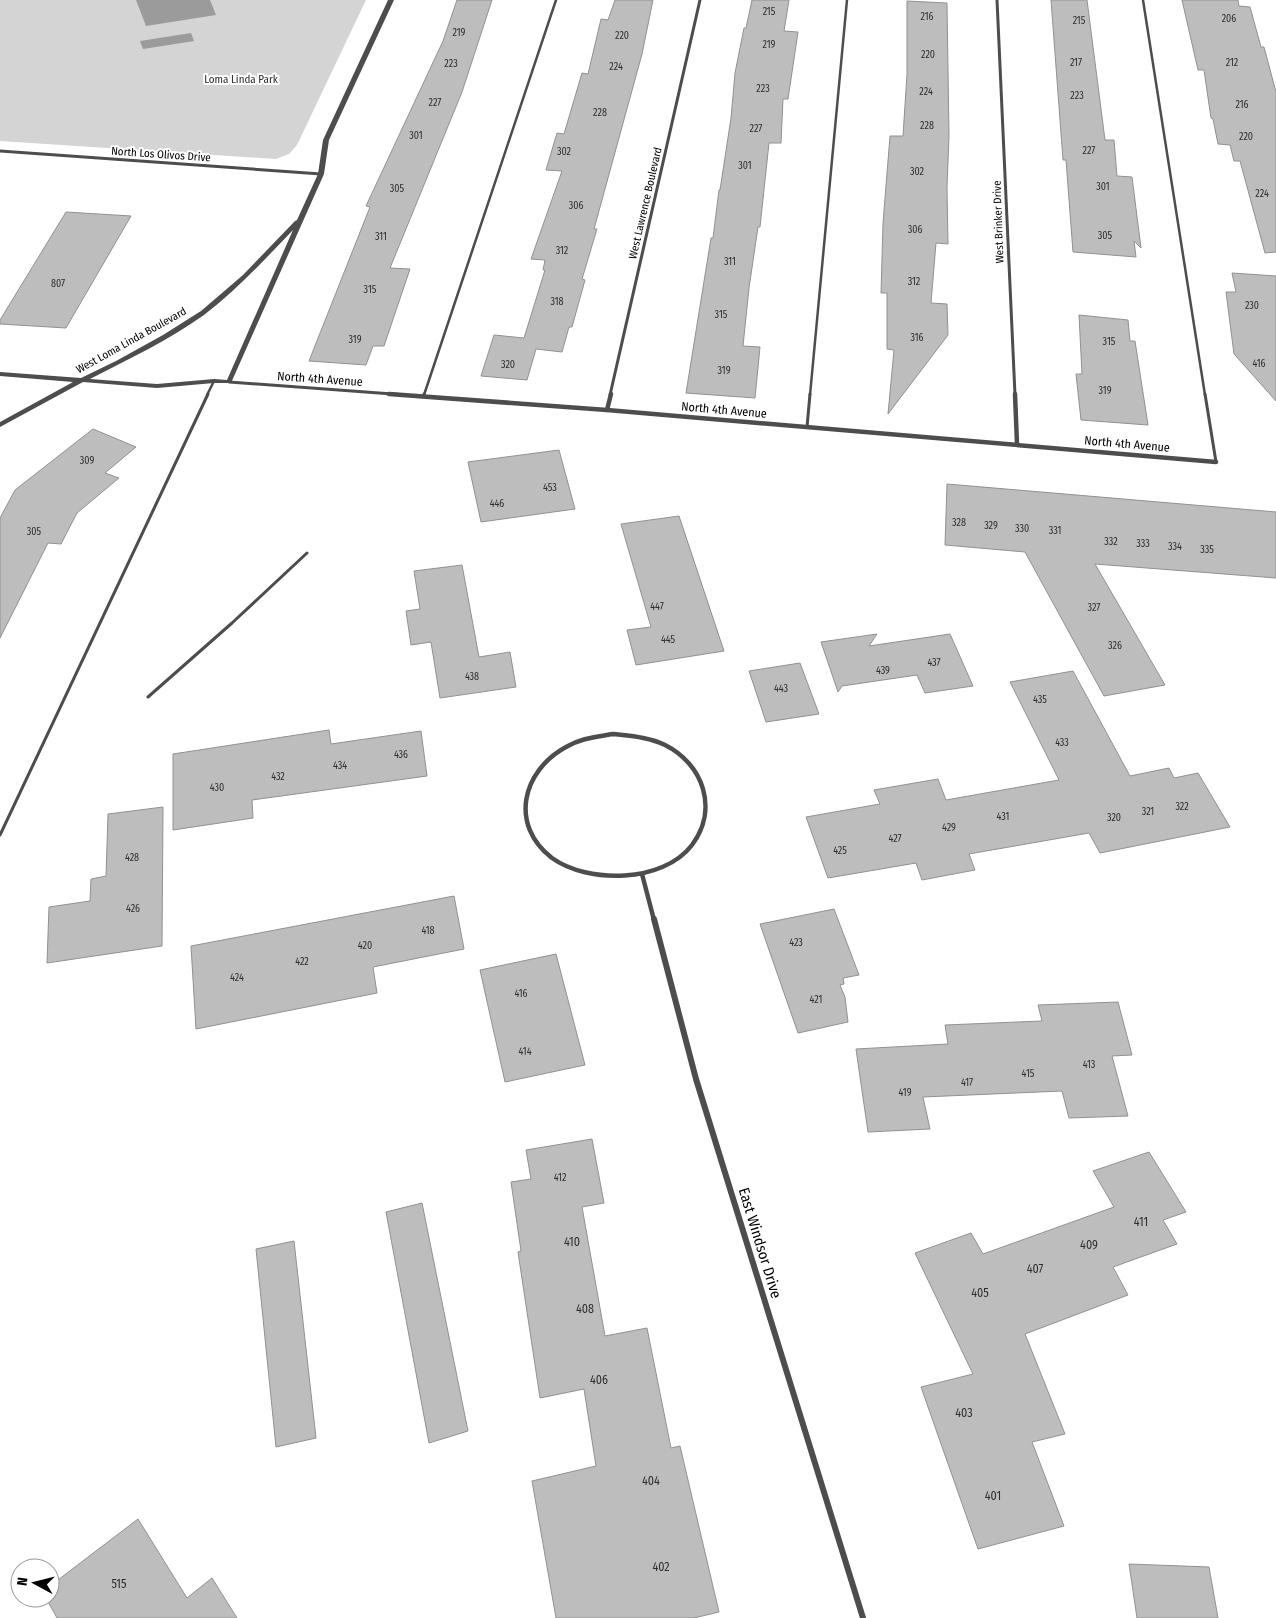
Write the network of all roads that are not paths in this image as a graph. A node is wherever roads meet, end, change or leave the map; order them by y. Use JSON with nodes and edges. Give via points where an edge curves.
{"nodes":[{"id":1,"x":391,"y":0,"type":"edge"},
{"id":2,"x":556,"y":0,"type":"edge"},
{"id":3,"x":700,"y":0,"type":"edge"},
{"id":4,"x":847,"y":0,"type":"edge"},
{"id":5,"x":998,"y":0,"type":"edge"},
{"id":6,"x":1143,"y":0,"type":"edge"},
{"id":7,"x":0,"y":151,"type":"edge"},
{"id":8,"x":321,"y":174,"type":"junction"},
{"id":9,"x":302,"y":217,"type":"junction"},
{"id":10,"x":0,"y":374,"type":"edge"},
{"id":11,"x":82,"y":380,"type":"junction"},
{"id":12,"x":214,"y":381,"type":"junction"},
{"id":13,"x":229,"y":382,"type":"junction"},
{"id":14,"x":423,"y":397,"type":"junction"},
{"id":15,"x":607,"y":410,"type":"junction"},
{"id":16,"x":0,"y":425,"type":"edge"},
{"id":17,"x":807,"y":427,"type":"junction"},
{"id":18,"x":1017,"y":444,"type":"junction"},
{"id":19,"x":1216,"y":462,"type":"joint"},
{"id":20,"x":307,"y":553,"type":"dead end"},
{"id":21,"x":148,"y":697,"type":"dead end"},
{"id":22,"x":0,"y":835,"type":"edge"},
{"id":23,"x":642,"y":874,"type":"junction"},
{"id":24,"x":863,"y":1618,"type":"edge"}],
"edges":[{"from":1,"to":8,"type":"street","name":"West Loma Linda Boulevard","via":[[326,140]]},
{"from":2,"to":14,"type":"lane"},
{"from":3,"to":15,"type":"street","name":"West Lawrence Boulevard"},
{"from":4,"to":17,"type":"lane"},
{"from":5,"to":18,"type":"street","name":"West Brinker Drive"},
{"from":6,"to":19,"type":"lane"},
{"from":7,"to":8,"type":"street","name":"North Los Olivos Drive"},
{"from":8,"to":9,"type":"street","name":"West Loma Linda Boulevard"},
{"from":9,"to":11,"type":"street","name":"West Loma Linda Boulevard","via":[[257,264],[205,310],[158,340]]},
{"from":9,"to":13,"type":"street","name":"West Loma Linda Boulevard"},
{"from":10,"to":11,"type":"street"},
{"from":11,"to":12,"type":"street","via":[[157,386]]},
{"from":11,"to":16,"type":"street","name":"West Loma Linda Boulevard"},
{"from":12,"to":13,"type":"street"},
{"from":12,"to":22,"type":"lane"},
{"from":13,"to":14,"type":"street","name":"North 4th Avenue"},
{"from":14,"to":15,"type":"street","name":"North 4th Avenue"},
{"from":15,"to":17,"type":"street","name":"North 4th Avenue"},
{"from":17,"to":18,"type":"street","name":"North 4th Avenue"},
{"from":18,"to":19,"type":"street","name":"North 4th Avenue"},
{"from":20,"to":21,"type":"lane"},
{"from":23,"to":23,"type":"street","via":[[669,863],[691,846],[704,825],[708,802],[702,780],[687,760],[665,745],[640,737],[613,734],[586,738],[562,749],[542,764],[529,783],[524,805],[528,826],[540,846],[560,862],[585,873],[613,877]]},
{"from":23,"to":24,"type":"street","name":"East Windsor Drive","via":[[696,1079]]}]}
